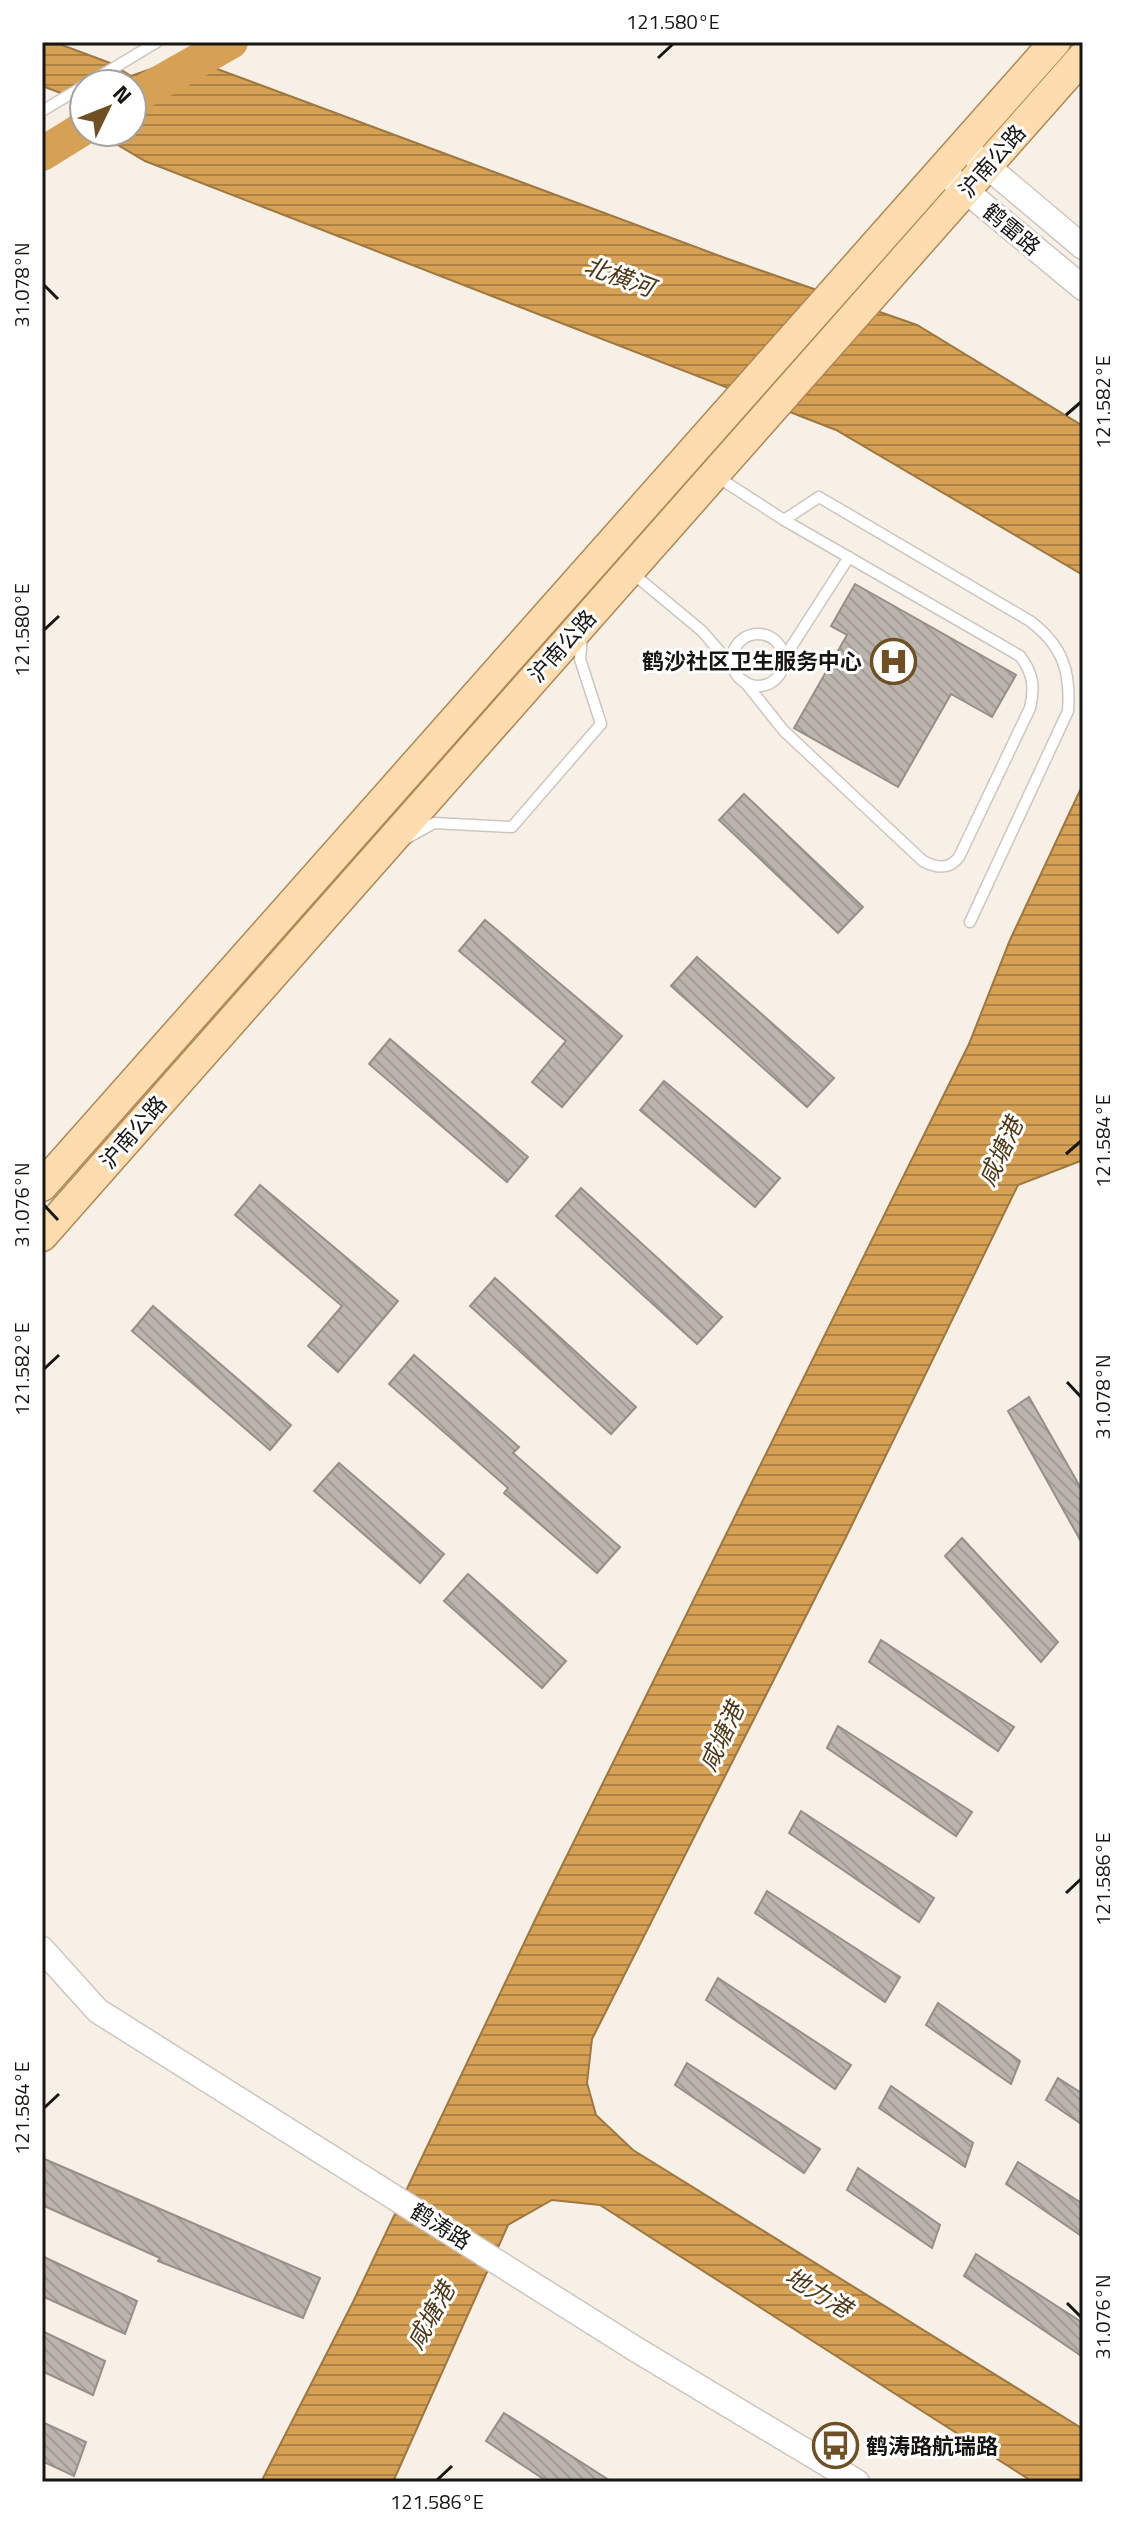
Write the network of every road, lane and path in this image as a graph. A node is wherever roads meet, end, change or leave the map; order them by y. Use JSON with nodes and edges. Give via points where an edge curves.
{"nodes":[{"id":1,"x":157,"y":42,"type":"edge"},
{"id":2,"x":1055,"y":42,"type":"edge"},
{"id":3,"x":1083,"y":57,"type":"edge"},
{"id":4,"x":115,"y":68,"type":"edge"},
{"id":5,"x":68,"y":95,"type":"edge"},
{"id":6,"x":42,"y":111,"type":"edge"},
{"id":7,"x":963,"y":146,"type":"junction"},
{"id":8,"x":986,"y":167,"type":"junction"},
{"id":9,"x":942,"y":170,"type":"junction"},
{"id":10,"x":966,"y":190,"type":"junction"},
{"id":11,"x":1083,"y":247,"type":"edge"},
{"id":12,"x":1083,"y":288,"type":"edge"},
{"id":13,"x":715,"y":475,"type":"junction"},
{"id":14,"x":784,"y":520,"type":"junction"},
{"id":15,"x":849,"y":557,"type":"junction"},
{"id":16,"x":629,"y":571,"type":"junction"},
{"id":17,"x":584,"y":622,"type":"junction"},
{"id":18,"x":784,"y":658,"type":"junction"},
{"id":19,"x":733,"y":667,"type":"junction"},
{"id":20,"x":744,"y":681,"type":"junction"},
{"id":21,"x":379,"y":852,"type":"junction"},
{"id":22,"x":970,"y":922,"type":"dead end"},
{"id":23,"x":42,"y":1186,"type":"edge"},
{"id":24,"x":42,"y":1236,"type":"edge"},
{"id":25,"x":42,"y":1949,"type":"edge"},
{"id":26,"x":857,"y":2482,"type":"edge"}],
"edges":[{"from":1,"to":4,"type":"lane"},
{"from":2,"to":7,"type":"main road","name":"沪南公路"},
{"from":3,"to":8,"type":"main road","name":"沪南公路"},
{"from":5,"to":6,"type":"lane"},
{"from":7,"to":8,"type":"street","name":"鹤雷路"},
{"from":7,"to":9,"type":"main road","name":"沪南公路"},
{"from":8,"to":10,"type":"main road","name":"沪南公路"},
{"from":8,"to":11,"type":"street","name":"鹤雷路"},
{"from":9,"to":10,"type":"street","name":"鹤雷路"},
{"from":9,"to":23,"type":"main road","name":"沪南公路"},
{"from":10,"to":12,"type":"street","name":"鹤雷路"},
{"from":10,"to":13,"type":"main road","name":"沪南公路"},
{"from":13,"to":14,"type":"lane"},
{"from":13,"to":16,"type":"main road","name":"沪南公路"},
{"from":14,"to":15,"type":"lane"},
{"from":14,"to":22,"type":"lane","via":[[819,497],[1030,621],[1044,631],[1062,659],[1069,676],[1068,711]]},
{"from":15,"to":18,"type":"lane"},
{"from":15,"to":20,"type":"lane","via":[[1020,656],[1029,668],[1030,708],[955,863],[941,867],[923,861],[784,731]]},
{"from":16,"to":17,"type":"main road","name":"沪南公路"},
{"from":16,"to":19,"type":"lane","via":[[702,631]]},
{"from":17,"to":21,"type":"main road","name":"沪南公路"},
{"from":17,"to":21,"type":"lane","via":[[580,659],[601,724],[512,827],[434,823]]},
{"from":18,"to":19,"type":"lane","via":[[778,643],[756,634],[739,642]]},
{"from":18,"to":20,"type":"lane","via":[[780,675],[768,685]]},
{"from":19,"to":20,"type":"lane"},
{"from":21,"to":24,"type":"main road","name":"沪南公路"},
{"from":25,"to":26,"type":"street","name":"鹤涛路","via":[[98,2011]]}]}
